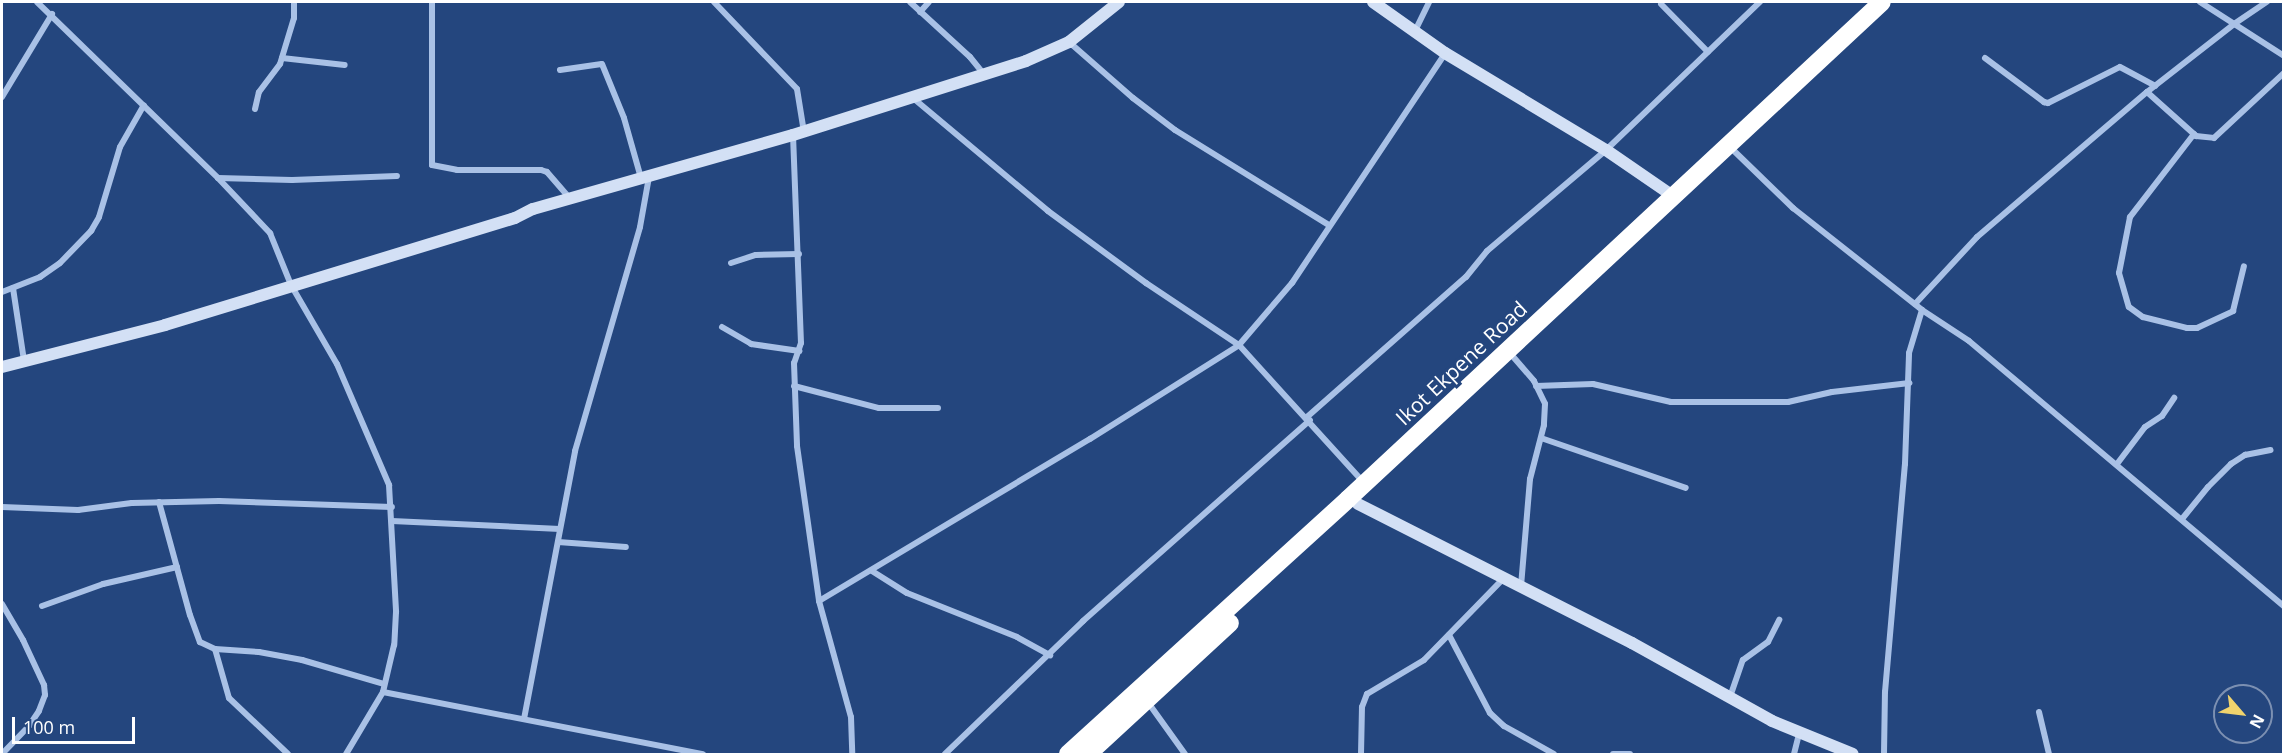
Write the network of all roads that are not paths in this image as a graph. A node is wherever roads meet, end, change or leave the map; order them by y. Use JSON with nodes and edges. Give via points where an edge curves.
{"nodes":[{"id":1,"x":37,"y":2,"type":"edge"},
{"id":2,"x":294,"y":2,"type":"edge"},
{"id":3,"x":432,"y":2,"type":"edge"},
{"id":4,"x":714,"y":2,"type":"edge"},
{"id":5,"x":910,"y":2,"type":"edge"},
{"id":6,"x":929,"y":2,"type":"edge"},
{"id":7,"x":1119,"y":2,"type":"edge"},
{"id":8,"x":1373,"y":2,"type":"edge"},
{"id":9,"x":1429,"y":2,"type":"edge"},
{"id":10,"x":1760,"y":2,"type":"edge"},
{"id":11,"x":1882,"y":2,"type":"edge"},
{"id":12,"x":1896,"y":2,"type":"edge"},
{"id":13,"x":2200,"y":2,"type":"edge"},
{"id":14,"x":2267,"y":2,"type":"edge"},
{"id":15,"x":1661,"y":4,"type":"dead end"},
{"id":16,"x":920,"y":12,"type":"junction"},
{"id":17,"x":52,"y":14,"type":"junction"},
{"id":18,"x":2234,"y":24,"type":"junction"},
{"id":19,"x":1414,"y":31,"type":"junction"},
{"id":20,"x":1069,"y":42,"type":"junction"},
{"id":21,"x":1708,"y":52,"type":"junction"},
{"id":22,"x":1446,"y":53,"type":"junction"},
{"id":23,"x":2283,"y":56,"type":"edge"},
{"id":24,"x":282,"y":58,"type":"junction"},
{"id":25,"x":1985,"y":58,"type":"dead end"},
{"id":26,"x":345,"y":65,"type":"dead end"},
{"id":27,"x":560,"y":70,"type":"dead end"},
{"id":28,"x":984,"y":74,"type":"junction"},
{"id":29,"x":2283,"y":74,"type":"edge"},
{"id":30,"x":2155,"y":86,"type":"junction"},
{"id":31,"x":2147,"y":92,"type":"junction"},
{"id":32,"x":2,"y":97,"type":"edge"},
{"id":33,"x":912,"y":97,"type":"junction"},
{"id":34,"x":144,"y":105,"type":"junction"},
{"id":35,"x":255,"y":109,"type":"dead end"},
{"id":36,"x":799,"y":134,"type":"junction"},
{"id":37,"x":2194,"y":134,"type":"junction"},
{"id":38,"x":1731,"y":148,"type":"junction"},
{"id":39,"x":1606,"y":150,"type":"junction"},
{"id":40,"x":397,"y":176,"type":"dead end"},
{"id":41,"x":218,"y":178,"type":"junction"},
{"id":42,"x":645,"y":178,"type":"junction"},
{"id":43,"x":1673,"y":196,"type":"junction"},
{"id":44,"x":571,"y":199,"type":"junction"},
{"id":45,"x":1329,"y":225,"type":"junction"},
{"id":46,"x":799,"y":254,"type":"junction"},
{"id":47,"x":731,"y":263,"type":"dead end"},
{"id":48,"x":2244,"y":266,"type":"dead end"},
{"id":49,"x":291,"y":285,"type":"junction"},
{"id":50,"x":13,"y":288,"type":"junction"},
{"id":51,"x":2,"y":292,"type":"edge"},
{"id":52,"x":1915,"y":304,"type":"junction"},
{"id":53,"x":1922,"y":310,"type":"junction"},
{"id":54,"x":722,"y":327,"type":"dead end"},
{"id":55,"x":1239,"y":345,"type":"junction"},
{"id":56,"x":799,"y":351,"type":"junction"},
{"id":57,"x":1510,"y":354,"type":"junction"},
{"id":58,"x":24,"y":361,"type":"junction"},
{"id":59,"x":2,"y":367,"type":"edge"},
{"id":60,"x":1908,"y":383,"type":"junction"},
{"id":61,"x":794,"y":386,"type":"junction"},
{"id":62,"x":1536,"y":386,"type":"junction"},
{"id":63,"x":2174,"y":398,"type":"dead end"},
{"id":64,"x":938,"y":408,"type":"dead end"},
{"id":65,"x":1309,"y":419,"type":"junction"},
{"id":66,"x":1540,"y":438,"type":"junction"},
{"id":67,"x":2271,"y":450,"type":"dead end"},
{"id":68,"x":2117,"y":464,"type":"junction"},
{"id":69,"x":1365,"y":483,"type":"junction"},
{"id":70,"x":1686,"y":488,"type":"dead end"},
{"id":71,"x":159,"y":502,"type":"junction"},
{"id":72,"x":1358,"y":504,"type":"junction"},
{"id":73,"x":2,"y":507,"type":"edge"},
{"id":74,"x":392,"y":507,"type":"junction"},
{"id":75,"x":2182,"y":519,"type":"junction"},
{"id":76,"x":392,"y":521,"type":"junction"},
{"id":77,"x":560,"y":529,"type":"junction"},
{"id":78,"x":558,"y":542,"type":"junction"},
{"id":79,"x":626,"y":548,"type":"dead end"},
{"id":80,"x":177,"y":567,"type":"junction"},
{"id":81,"x":872,"y":571,"type":"junction"},
{"id":82,"x":1504,"y":577,"type":"junction"},
{"id":83,"x":1521,"y":586,"type":"junction"},
{"id":84,"x":819,"y":601,"type":"junction"},
{"id":85,"x":2,"y":604,"type":"edge"},
{"id":86,"x":42,"y":606,"type":"dead end"},
{"id":87,"x":2283,"y":606,"type":"edge"},
{"id":88,"x":1779,"y":620,"type":"dead end"},
{"id":89,"x":1449,"y":635,"type":"junction"},
{"id":90,"x":215,"y":649,"type":"junction"},
{"id":91,"x":1050,"y":655,"type":"junction"},
{"id":92,"x":384,"y":688,"type":"junction"},
{"id":93,"x":1730,"y":697,"type":"junction"},
{"id":94,"x":1146,"y":701,"type":"junction"},
{"id":95,"x":2039,"y":712,"type":"dead end"},
{"id":96,"x":524,"y":719,"type":"junction"},
{"id":97,"x":1799,"y":734,"type":"junction"},
{"id":98,"x":2,"y":754,"type":"edge"},
{"id":99,"x":288,"y":754,"type":"edge"},
{"id":100,"x":346,"y":754,"type":"edge"},
{"id":101,"x":703,"y":754,"type":"edge"},
{"id":102,"x":852,"y":754,"type":"edge"},
{"id":103,"x":945,"y":754,"type":"edge"},
{"id":104,"x":1068,"y":754,"type":"edge"},
{"id":105,"x":1088,"y":754,"type":"edge"},
{"id":106,"x":1185,"y":754,"type":"edge"},
{"id":107,"x":1361,"y":754,"type":"edge"},
{"id":108,"x":1554,"y":754,"type":"edge"},
{"id":109,"x":1613,"y":754,"type":"edge"},
{"id":110,"x":1629,"y":754,"type":"edge"},
{"id":111,"x":1794,"y":754,"type":"edge"},
{"id":112,"x":1853,"y":754,"type":"edge"},
{"id":113,"x":1884,"y":754,"type":"edge"},
{"id":114,"x":2049,"y":754,"type":"edge"}],
"edges":[{"from":1,"to":17,"type":"street"},
{"from":2,"to":24,"type":"street","via":[[294,18]]},
{"from":3,"to":44,"type":"street","via":[[432,165],[457,170],[541,170]]},
{"from":4,"to":36,"type":"street","via":[[797,89]]},
{"from":5,"to":16,"type":"street"},
{"from":6,"to":16,"type":"street"},
{"from":7,"to":20,"type":"street"},
{"from":8,"to":19,"type":"street"},
{"from":9,"to":19,"type":"street"},
{"from":10,"to":21,"type":"street"},
{"from":11,"to":38,"type":"highway","name":"Ikot Ekpene Road"},
{"from":12,"to":38,"type":"highway","name":"Ikot Ekpene Road"},
{"from":13,"to":18,"type":"street"},
{"from":14,"to":18,"type":"street"},
{"from":15,"to":21,"type":"street"},
{"from":16,"to":28,"type":"street"},
{"from":17,"to":32,"type":"street"},
{"from":17,"to":34,"type":"street"},
{"from":18,"to":23,"type":"street"},
{"from":18,"to":30,"type":"street"},
{"from":19,"to":22,"type":"street"},
{"from":20,"to":28,"type":"street"},
{"from":20,"to":45,"type":"street","via":[[1175,130]]},
{"from":21,"to":39,"type":"street"},
{"from":22,"to":39,"type":"street"},
{"from":22,"to":45,"type":"street"},
{"from":24,"to":26,"type":"street"},
{"from":24,"to":35,"type":"street","via":[[259,92]]},
{"from":25,"to":30,"type":"street","via":[[2044,102],[2120,67]]},
{"from":27,"to":42,"type":"street","via":[[602,64]]},
{"from":28,"to":33,"type":"street"},
{"from":29,"to":37,"type":"street","via":[[2214,138]]},
{"from":30,"to":31,"type":"street"},
{"from":31,"to":37,"type":"street"},
{"from":31,"to":52,"type":"street","via":[[1977,237]]},
{"from":33,"to":36,"type":"street"},
{"from":33,"to":55,"type":"street","via":[[1048,211]]},
{"from":34,"to":41,"type":"street"},
{"from":34,"to":50,"type":"street","via":[[120,147],[91,231],[60,263]]},
{"from":36,"to":42,"type":"street"},
{"from":36,"to":46,"type":"street"},
{"from":37,"to":48,"type":"street","via":[[2130,217],[2119,273],[2129,307],[2143,317],[2197,328],[2233,311]]},
{"from":38,"to":43,"type":"highway","name":"Ikot Ekpene Road"},
{"from":38,"to":52,"type":"street","via":[[1793,208]]},
{"from":38,"to":57,"type":"highway","name":"Ikot Ekpene Road"},
{"from":39,"to":43,"type":"street"},
{"from":39,"to":65,"type":"street","via":[[1487,252],[1466,277]]},
{"from":40,"to":41,"type":"street"},
{"from":41,"to":49,"type":"street","via":[[270,233]]},
{"from":42,"to":44,"type":"street"},
{"from":42,"to":77,"type":"street","via":[[640,227],[575,451]]},
{"from":43,"to":57,"type":"highway","name":"Ikot Ekpene Road"},
{"from":44,"to":49,"type":"street"},
{"from":45,"to":55,"type":"street","via":[[1292,283]]},
{"from":46,"to":47,"type":"street","via":[[756,255]]},
{"from":46,"to":56,"type":"street"},
{"from":49,"to":58,"type":"street","via":[[165,325]]},
{"from":49,"to":74,"type":"street","via":[[336,364],[389,484]]},
{"from":50,"to":51,"type":"street"},
{"from":50,"to":58,"type":"street"},
{"from":52,"to":53,"type":"street"},
{"from":53,"to":60,"type":"street","via":[[1912,337]]},
{"from":53,"to":68,"type":"street","via":[[1969,341]]},
{"from":54,"to":56,"type":"street","via":[[751,344]]},
{"from":55,"to":65,"type":"street"},
{"from":55,"to":81,"type":"street"},
{"from":56,"to":61,"type":"street","via":[[794,363]]},
{"from":57,"to":62,"type":"street"},
{"from":57,"to":69,"type":"highway","name":"Ikot Ekpene Road"},
{"from":57,"to":72,"type":"highway","name":"Ikot Ekpene Road"},
{"from":58,"to":59,"type":"street"},
{"from":60,"to":62,"type":"street","via":[[1776,402],[1671,402],[1593,384]]},
{"from":60,"to":113,"type":"street","via":[[1885,692]]},
{"from":61,"to":64,"type":"street","via":[[879,408]]},
{"from":61,"to":84,"type":"street","via":[[802,491]]},
{"from":62,"to":66,"type":"street","via":[[1545,404]]},
{"from":63,"to":68,"type":"street"},
{"from":65,"to":69,"type":"street"},
{"from":65,"to":91,"type":"street"},
{"from":66,"to":70,"type":"street"},
{"from":66,"to":83,"type":"street","via":[[1530,479]]},
{"from":67,"to":75,"type":"street","via":[[2245,455],[2231,464]]},
{"from":68,"to":75,"type":"street"},
{"from":69,"to":104,"type":"highway","name":"Ikot Ekpene Road"},
{"from":71,"to":73,"type":"street","via":[[78,510]]},
{"from":71,"to":74,"type":"street"},
{"from":71,"to":80,"type":"street"},
{"from":72,"to":82,"type":"street"},
{"from":72,"to":94,"type":"highway","name":"Ikot Ekpene Road"},
{"from":74,"to":76,"type":"street"},
{"from":75,"to":87,"type":"street"},
{"from":76,"to":77,"type":"street"},
{"from":76,"to":92,"type":"street","via":[[395,634]]},
{"from":77,"to":78,"type":"street"},
{"from":78,"to":79,"type":"street"},
{"from":78,"to":96,"type":"street"},
{"from":80,"to":86,"type":"street","via":[[103,584]]},
{"from":80,"to":90,"type":"street","via":[[199,640]]},
{"from":81,"to":84,"type":"street"},
{"from":81,"to":91,"type":"street","via":[[926,602],[1017,637]]},
{"from":82,"to":83,"type":"street"},
{"from":82,"to":89,"type":"street"},
{"from":83,"to":93,"type":"street"},
{"from":84,"to":102,"type":"street","via":[[851,717]]},
{"from":85,"to":98,"type":"street","via":[[23,640],[45,695],[29,726]]},
{"from":88,"to":93,"type":"street","via":[[1768,642],[1743,660]]},
{"from":89,"to":107,"type":"street","via":[[1424,660],[1367,694],[1362,707]]},
{"from":89,"to":108,"type":"street","via":[[1490,713],[1504,726]]},
{"from":90,"to":92,"type":"street","via":[[302,660]]},
{"from":90,"to":99,"type":"street","via":[[229,698]]},
{"from":91,"to":103,"type":"street"},
{"from":92,"to":96,"type":"street"},
{"from":92,"to":100,"type":"street"},
{"from":93,"to":97,"type":"street"},
{"from":94,"to":105,"type":"highway","name":"Ikot Ekpene Road"},
{"from":94,"to":106,"type":"street"},
{"from":95,"to":114,"type":"street"},
{"from":96,"to":101,"type":"street"},
{"from":97,"to":111,"type":"street"},
{"from":97,"to":112,"type":"street"},
{"from":109,"to":110,"type":"street"}]}
